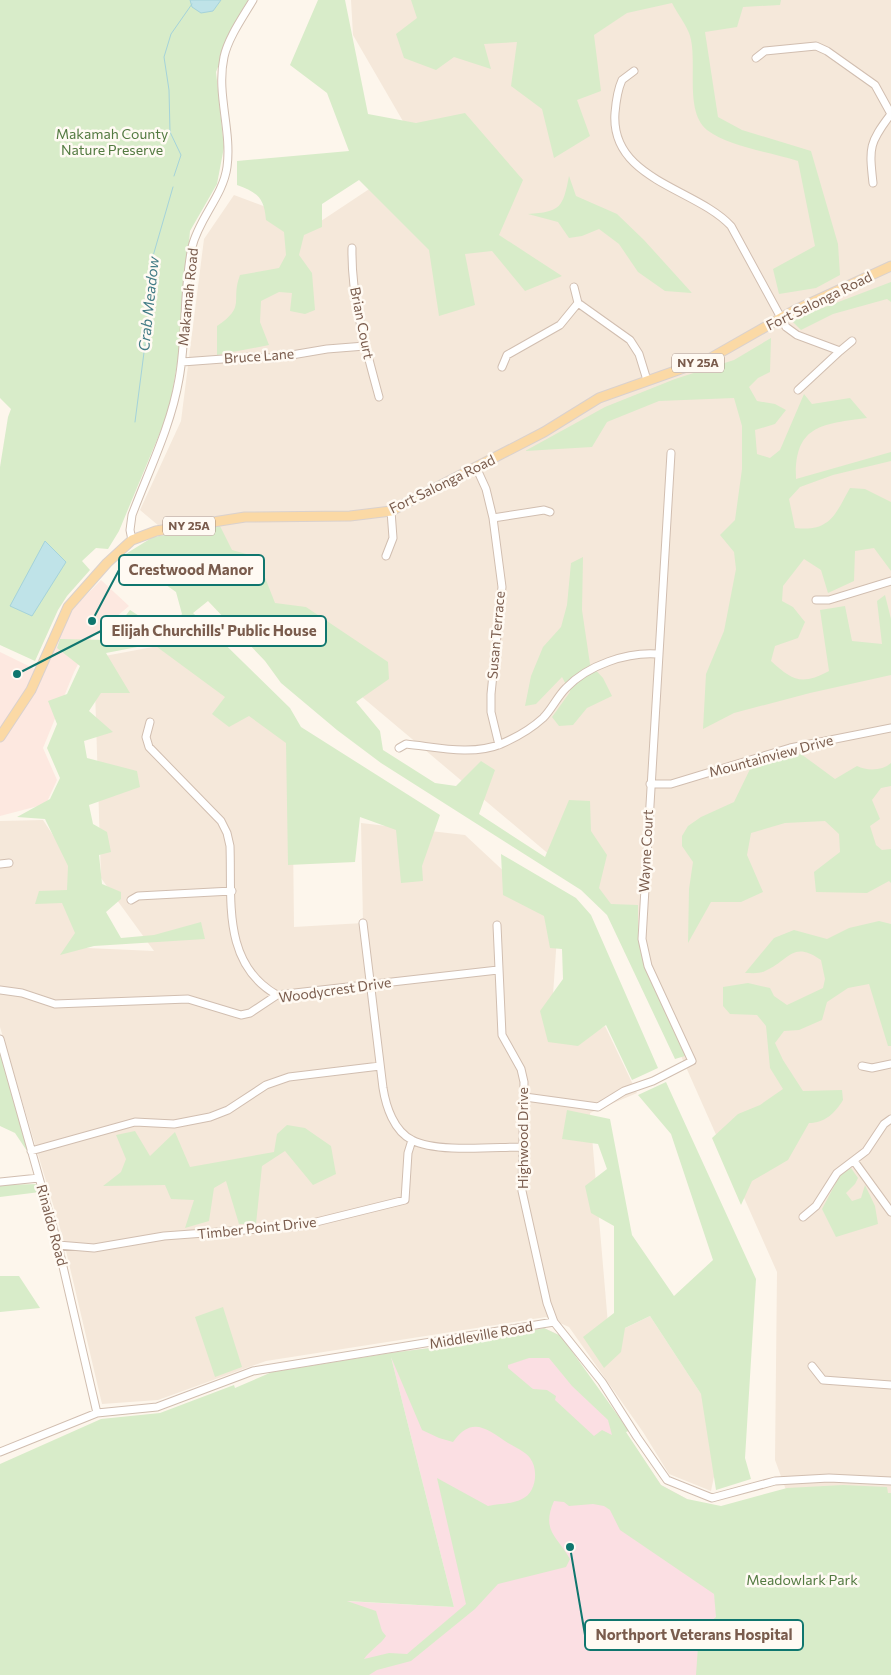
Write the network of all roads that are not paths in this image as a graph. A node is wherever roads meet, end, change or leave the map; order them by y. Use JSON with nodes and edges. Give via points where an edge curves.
{"nodes":[{"id":1,"x":253,"y":0,"type":"edge"},
{"id":2,"x":756,"y":58,"type":"dead end"},
{"id":3,"x":634,"y":72,"type":"dead end"},
{"id":4,"x":891,"y":114,"type":"edge"},
{"id":5,"x":873,"y":183,"type":"dead end"},
{"id":6,"x":352,"y":248,"type":"dead end"},
{"id":7,"x":891,"y":266,"type":"edge"},
{"id":8,"x":574,"y":287,"type":"dead end"},
{"id":9,"x":578,"y":303,"type":"junction"},
{"id":10,"x":780,"y":318,"type":"junction"},
{"id":11,"x":852,"y":341,"type":"dead end"},
{"id":12,"x":366,"y":346,"type":"junction"},
{"id":13,"x":840,"y":351,"type":"junction"},
{"id":14,"x":182,"y":362,"type":"junction"},
{"id":15,"x":502,"y":367,"type":"dead end"},
{"id":16,"x":647,"y":380,"type":"junction"},
{"id":17,"x":798,"y":390,"type":"dead end"},
{"id":18,"x":379,"y":397,"type":"dead end"},
{"id":19,"x":670,"y":453,"type":"dead end"},
{"id":20,"x":476,"y":467,"type":"junction"},
{"id":21,"x":392,"y":511,"type":"junction"},
{"id":22,"x":550,"y":512,"type":"dead end"},
{"id":23,"x":493,"y":518,"type":"junction"},
{"id":24,"x":132,"y":540,"type":"junction"},
{"id":25,"x":386,"y":556,"type":"dead end"},
{"id":26,"x":891,"y":581,"type":"edge"},
{"id":27,"x":816,"y":600,"type":"dead end"},
{"id":28,"x":657,"y":654,"type":"junction"},
{"id":29,"x":150,"y":722,"type":"dead end"},
{"id":30,"x":891,"y":728,"type":"edge"},
{"id":31,"x":0,"y":737,"type":"edge"},
{"id":32,"x":499,"y":745,"type":"junction"},
{"id":33,"x":399,"y":748,"type":"dead end"},
{"id":34,"x":650,"y":784,"type":"junction"},
{"id":35,"x":9,"y":863,"type":"dead end"},
{"id":36,"x":0,"y":864,"type":"edge"},
{"id":37,"x":232,"y":891,"type":"junction"},
{"id":38,"x":131,"y":900,"type":"dead end"},
{"id":39,"x":363,"y":923,"type":"dead end"},
{"id":40,"x":497,"y":926,"type":"dead end"},
{"id":41,"x":498,"y":970,"type":"junction"},
{"id":42,"x":370,"y":984,"type":"junction"},
{"id":43,"x":0,"y":990,"type":"edge"},
{"id":44,"x":277,"y":995,"type":"junction"},
{"id":45,"x":0,"y":1039,"type":"edge"},
{"id":46,"x":891,"y":1064,"type":"edge"},
{"id":47,"x":380,"y":1066,"type":"junction"},
{"id":48,"x":862,"y":1066,"type":"dead end"},
{"id":49,"x":525,"y":1097,"type":"junction"},
{"id":50,"x":891,"y":1119,"type":"edge"},
{"id":51,"x":412,"y":1140,"type":"junction"},
{"id":52,"x":523,"y":1147,"type":"junction"},
{"id":53,"x":31,"y":1151,"type":"junction"},
{"id":54,"x":854,"y":1161,"type":"junction"},
{"id":55,"x":39,"y":1178,"type":"junction"},
{"id":56,"x":0,"y":1182,"type":"edge"},
{"id":57,"x":891,"y":1212,"type":"edge"},
{"id":58,"x":803,"y":1217,"type":"dead end"},
{"id":59,"x":58,"y":1245,"type":"junction"},
{"id":60,"x":554,"y":1322,"type":"junction"},
{"id":61,"x":812,"y":1366,"type":"dead end"},
{"id":62,"x":891,"y":1385,"type":"edge"},
{"id":63,"x":97,"y":1413,"type":"junction"},
{"id":64,"x":0,"y":1452,"type":"edge"},
{"id":65,"x":891,"y":1481,"type":"edge"}],
"edges":[{"from":1,"to":14,"type":"street","name":"Makamah Road","via":[[224,56],[222,81],[227,168],[193,244]]},
{"from":2,"to":4,"type":"street","via":[[765,51],[816,46],[875,85]]},
{"from":3,"to":10,"type":"street","via":[[622,80],[616,102],[616,130],[626,152],[635,165],[649,175],[720,214],[740,240]]},
{"from":4,"to":5,"type":"street","via":[[872,142]]},
{"from":6,"to":12,"type":"street","name":"Brian Court","via":[[352,268]]},
{"from":7,"to":10,"type":"main road","name":"Fort Salonga Road","number":"NY 25A"},
{"from":8,"to":9,"type":"street"},
{"from":9,"to":15,"type":"street","via":[[560,325],[507,355]]},
{"from":9,"to":16,"type":"street","via":[[630,340],[639,354]]},
{"from":10,"to":13,"type":"street","via":[[797,335]]},
{"from":10,"to":16,"type":"main road","name":"Fort Salonga Road","number":"NY 25A","via":[[709,359]]},
{"from":11,"to":13,"type":"street"},
{"from":12,"to":14,"type":"street","name":"Bruce Lane","via":[[328,348],[274,358]]},
{"from":12,"to":18,"type":"street","name":"Brian Court"},
{"from":13,"to":17,"type":"street"},
{"from":14,"to":24,"type":"street","name":"Makamah Road","via":[[171,414],[132,515]]},
{"from":16,"to":20,"type":"main road","name":"Fort Salonga Road","number":"NY 25A","via":[[600,398]]},
{"from":19,"to":28,"type":"street","name":"Wayne Court"},
{"from":20,"to":21,"type":"main road","name":"Fort Salonga Road","number":"NY 25A"},
{"from":20,"to":23,"type":"street","name":"Susan Terrace"},
{"from":21,"to":24,"type":"main road","name":"Fort Salonga Road","number":"NY 25A","via":[[350,516],[245,517],[156,532]]},
{"from":21,"to":25,"type":"street","via":[[394,538]]},
{"from":22,"to":23,"type":"street","via":[[544,510]]},
{"from":23,"to":32,"type":"street","name":"Susan Terrace","via":[[502,598],[491,712]]},
{"from":24,"to":31,"type":"main road","name":"Fort Salonga Road","number":"NY 25A","via":[[68,607],[31,690]]},
{"from":26,"to":27,"type":"street","via":[[830,600]]},
{"from":28,"to":32,"type":"street","via":[[633,654],[588,672],[566,688],[543,718]]},
{"from":28,"to":34,"type":"street","name":"Wayne Court"},
{"from":29,"to":37,"type":"street","via":[[146,737],[149,747],[210,809],[227,833]]},
{"from":30,"to":34,"type":"street","name":"Mountainview Drive","via":[[790,748],[671,784]]},
{"from":32,"to":33,"type":"street","via":[[475,750],[406,744]]},
{"from":34,"to":49,"type":"street","name":"Wayne Court","via":[[644,952],[692,1061],[653,1081],[624,1091],[598,1107]]},
{"from":35,"to":36,"type":"street"},
{"from":37,"to":38,"type":"street","via":[[138,896]]},
{"from":37,"to":44,"type":"street","via":[[234,932],[242,961],[263,987]]},
{"from":39,"to":42,"type":"street"},
{"from":40,"to":41,"type":"street","name":"Highwood Drive"},
{"from":41,"to":42,"type":"street","name":"Woodycrest Drive"},
{"from":41,"to":49,"type":"street","name":"Highwood Drive","via":[[502,1035],[521,1069]]},
{"from":42,"to":44,"type":"street","name":"Woodycrest Drive"},
{"from":42,"to":47,"type":"street"},
{"from":43,"to":44,"type":"street","name":"Woodycrest Drive","via":[[56,1004],[188,999],[241,1015],[250,1013]]},
{"from":45,"to":53,"type":"street","name":"Rinaldo Road"},
{"from":46,"to":48,"type":"street","via":[[872,1068]]},
{"from":47,"to":51,"type":"street","via":[[388,1110]]},
{"from":47,"to":53,"type":"street","via":[[288,1077],[266,1085],[228,1110],[210,1117],[174,1124],[135,1122]]},
{"from":49,"to":52,"type":"street","name":"Highwood Drive"},
{"from":50,"to":54,"type":"street"},
{"from":51,"to":52,"type":"street","via":[[442,1147]]},
{"from":51,"to":59,"type":"street","name":"Timber Point Drive","via":[[405,1200],[300,1226],[164,1236],[94,1248]]},
{"from":52,"to":60,"type":"street","name":"Highwood Drive","via":[[522,1191]]},
{"from":53,"to":55,"type":"street","name":"Rinaldo Road"},
{"from":54,"to":57,"type":"street"},
{"from":54,"to":58,"type":"street","via":[[837,1173],[816,1206]]},
{"from":55,"to":56,"type":"street"},
{"from":55,"to":59,"type":"street","name":"Rinaldo Road"},
{"from":59,"to":63,"type":"street","name":"Rinaldo Road"},
{"from":60,"to":63,"type":"street","name":"Middleville Road","via":[[280,1365],[158,1407]]},
{"from":60,"to":65,"type":"street","via":[[602,1382],[636,1438],[667,1480],[712,1498],[775,1481],[829,1478]]},
{"from":61,"to":62,"type":"street","via":[[823,1380]]},
{"from":63,"to":64,"type":"street","name":"Middleville Road"}]}
